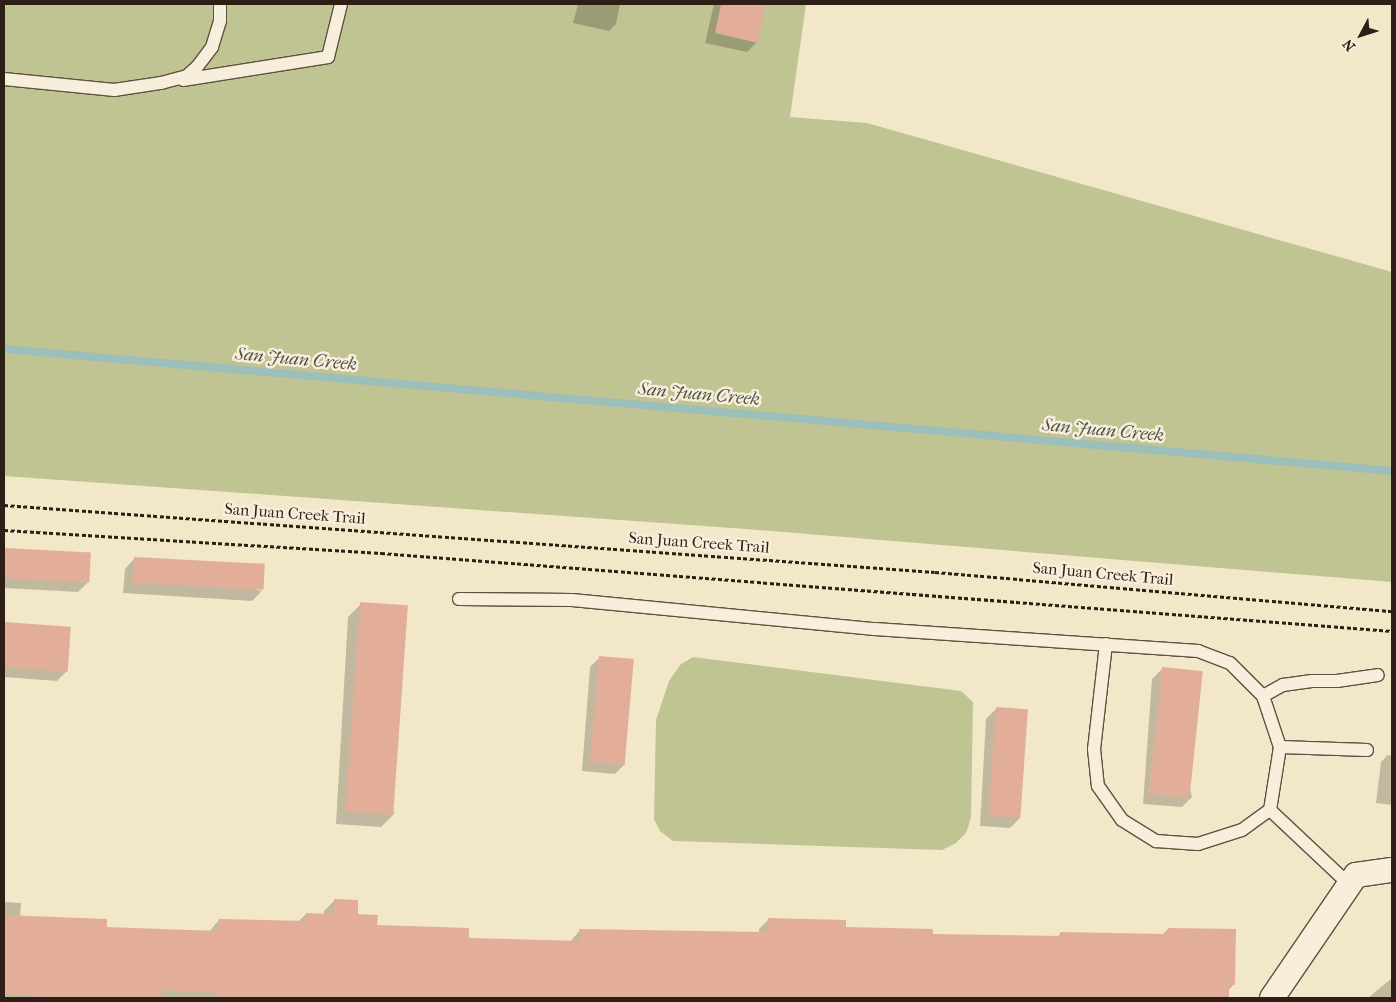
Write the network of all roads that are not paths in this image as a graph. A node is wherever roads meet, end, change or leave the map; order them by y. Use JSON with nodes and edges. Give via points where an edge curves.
{"nodes":[{"id":1,"x":220,"y":4,"type":"edge"},
{"id":2,"x":341,"y":4,"type":"edge"},
{"id":3,"x":4,"y":79,"type":"edge"},
{"id":4,"x":161,"y":84,"type":"junction"},
{"id":5,"x":460,"y":599,"type":"dead end"},
{"id":6,"x":1106,"y":644,"type":"junction"},
{"id":7,"x":1378,"y":675,"type":"dead end"},
{"id":8,"x":1263,"y":696,"type":"junction"},
{"id":9,"x":1280,"y":747,"type":"junction"},
{"id":10,"x":1367,"y":750,"type":"dead end"},
{"id":11,"x":1270,"y":810,"type":"junction"},
{"id":12,"x":1392,"y":870,"type":"edge"},
{"id":13,"x":1350,"y":884,"type":"junction"},
{"id":14,"x":1272,"y":998,"type":"edge"}],
"edges":[{"from":1,"to":4,"type":"lane","via":[[220,21],[212,47],[187,76]]},
{"from":2,"to":4,"type":"lane","via":[[328,57]]},
{"from":3,"to":4,"type":"lane","via":[[114,90]]},
{"from":5,"to":6,"type":"lane","via":[[572,600],[875,629]]},
{"from":6,"to":8,"type":"lane","via":[[1198,651],[1230,663]]},
{"from":6,"to":11,"type":"lane","via":[[1094,749],[1098,786],[1122,820],[1156,841],[1198,844],[1242,830]]},
{"from":7,"to":8,"type":"lane","via":[[1283,685]]},
{"from":8,"to":9,"type":"lane"},
{"from":9,"to":10,"type":"lane"},
{"from":9,"to":11,"type":"lane"},
{"from":11,"to":13,"type":"lane"},
{"from":12,"to":13,"type":"street","via":[[1356,876]]},
{"from":13,"to":14,"type":"street"}]}
